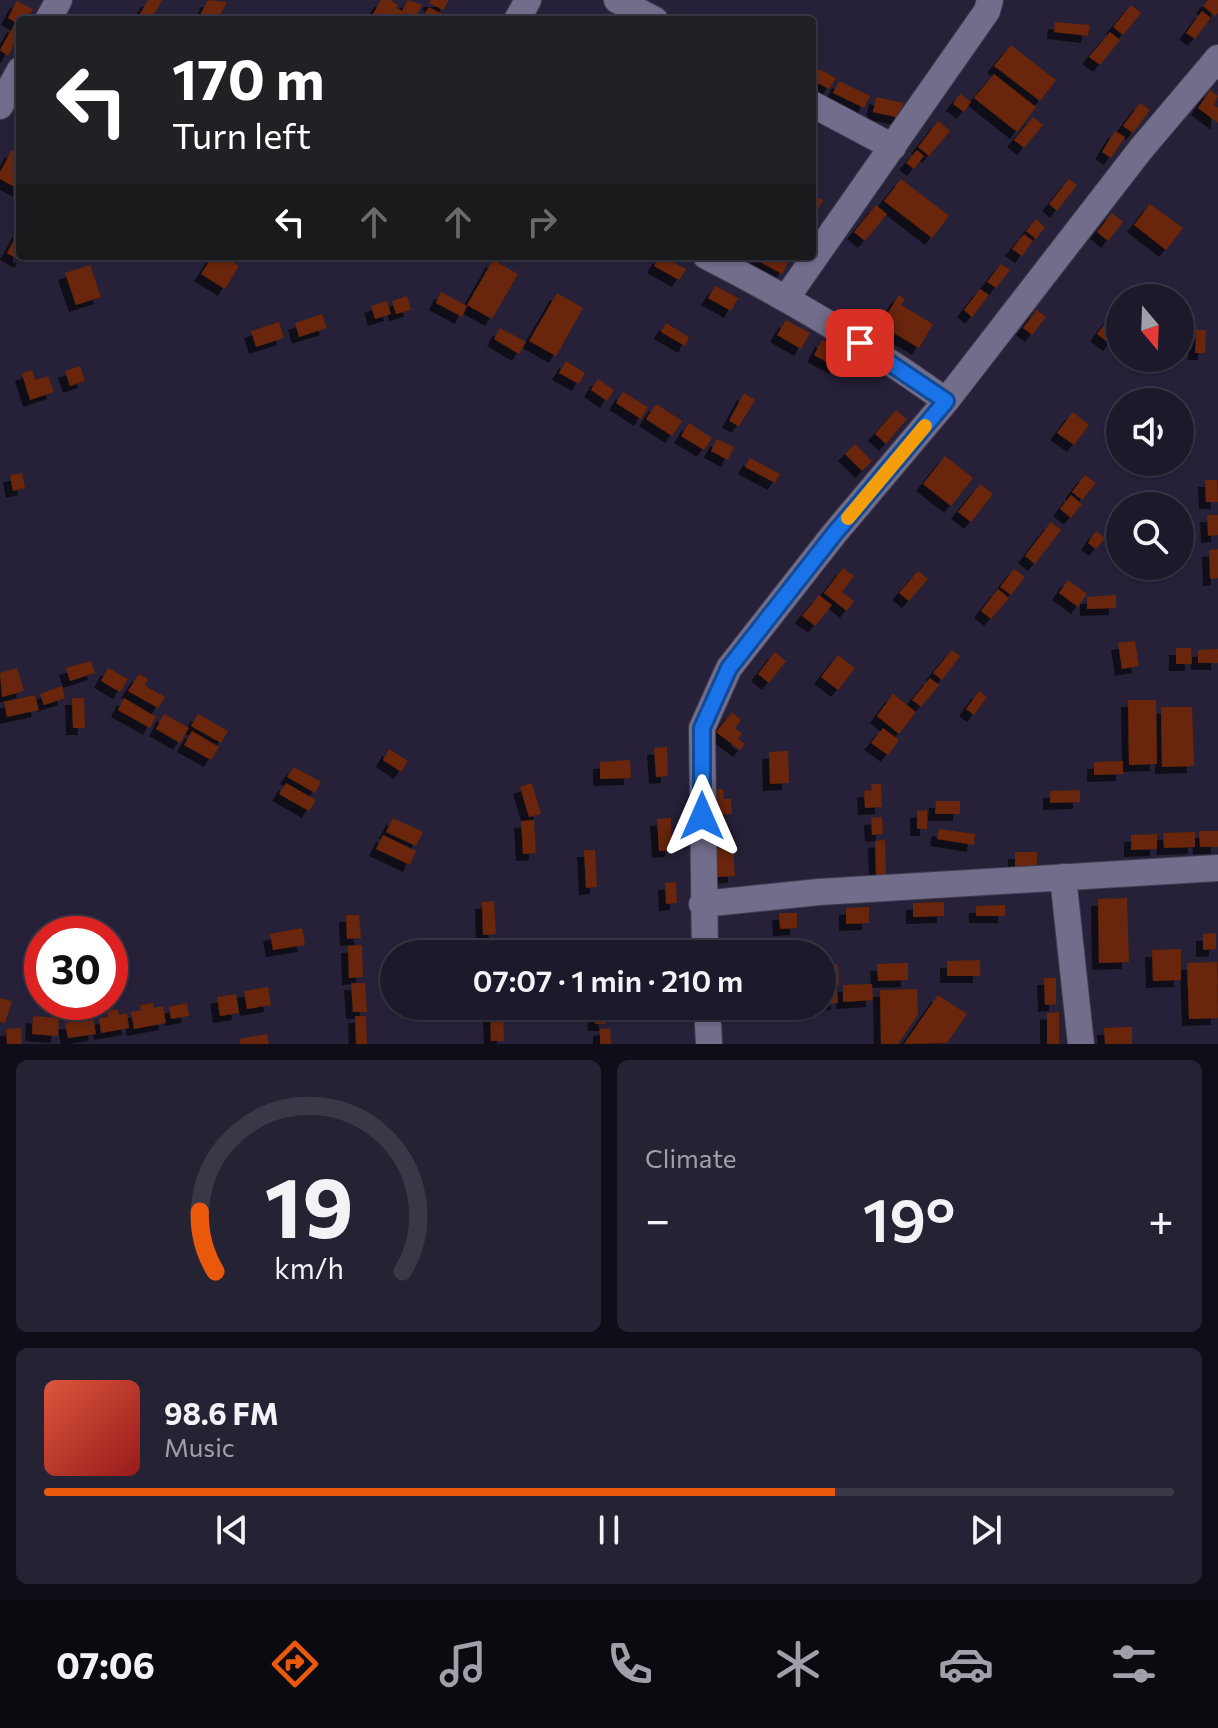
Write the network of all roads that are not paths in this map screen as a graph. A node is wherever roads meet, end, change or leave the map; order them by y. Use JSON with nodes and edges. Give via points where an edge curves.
{"nodes":[{"id":1,"x":617,"y":0,"type":"edge"},
{"id":2,"x":990,"y":0,"type":"edge"},
{"id":3,"x":647,"y":16,"type":"edge"},
{"id":4,"x":1218,"y":58,"type":"edge"},
{"id":5,"x":16,"y":77,"type":"edge"},
{"id":6,"x":0,"y":106,"type":"edge"},
{"id":7,"x":816,"y":106,"type":"edge"},
{"id":8,"x":893,"y":147,"type":"junction"},
{"id":9,"x":816,"y":256,"type":"edge"},
{"id":10,"x":714,"y":260,"type":"edge"},
{"id":11,"x":813,"y":260,"type":"edge"},
{"id":12,"x":787,"y":297,"type":"junction"},
{"id":13,"x":946,"y":401,"type":"junction"},
{"id":14,"x":1218,"y":868,"type":"edge"},
{"id":15,"x":1063,"y":877,"type":"junction"},
{"id":16,"x":702,"y":904,"type":"junction"},
{"id":17,"x":704,"y":940,"type":"edge"},
{"id":18,"x":708,"y":1020,"type":"edge"},
{"id":19,"x":709,"y":1044,"type":"edge"},
{"id":20,"x":1081,"y":1044,"type":"edge"}],
"edges":[{"from":1,"to":3,"type":"street"},
{"from":2,"to":8,"type":"street"},
{"from":4,"to":13,"type":"street"},
{"from":5,"to":6,"type":"street"},
{"from":7,"to":8,"type":"street"},
{"from":8,"to":9,"type":"street"},
{"from":10,"to":12,"type":"street"},
{"from":11,"to":12,"type":"street"},
{"from":12,"to":13,"type":"street"},
{"from":13,"to":16,"type":"street","via":[[729,668],[702,728]]},
{"from":14,"to":15,"type":"street"},
{"from":15,"to":16,"type":"street"},
{"from":15,"to":20,"type":"street"},
{"from":16,"to":17,"type":"street"},
{"from":18,"to":19,"type":"street"}]}
